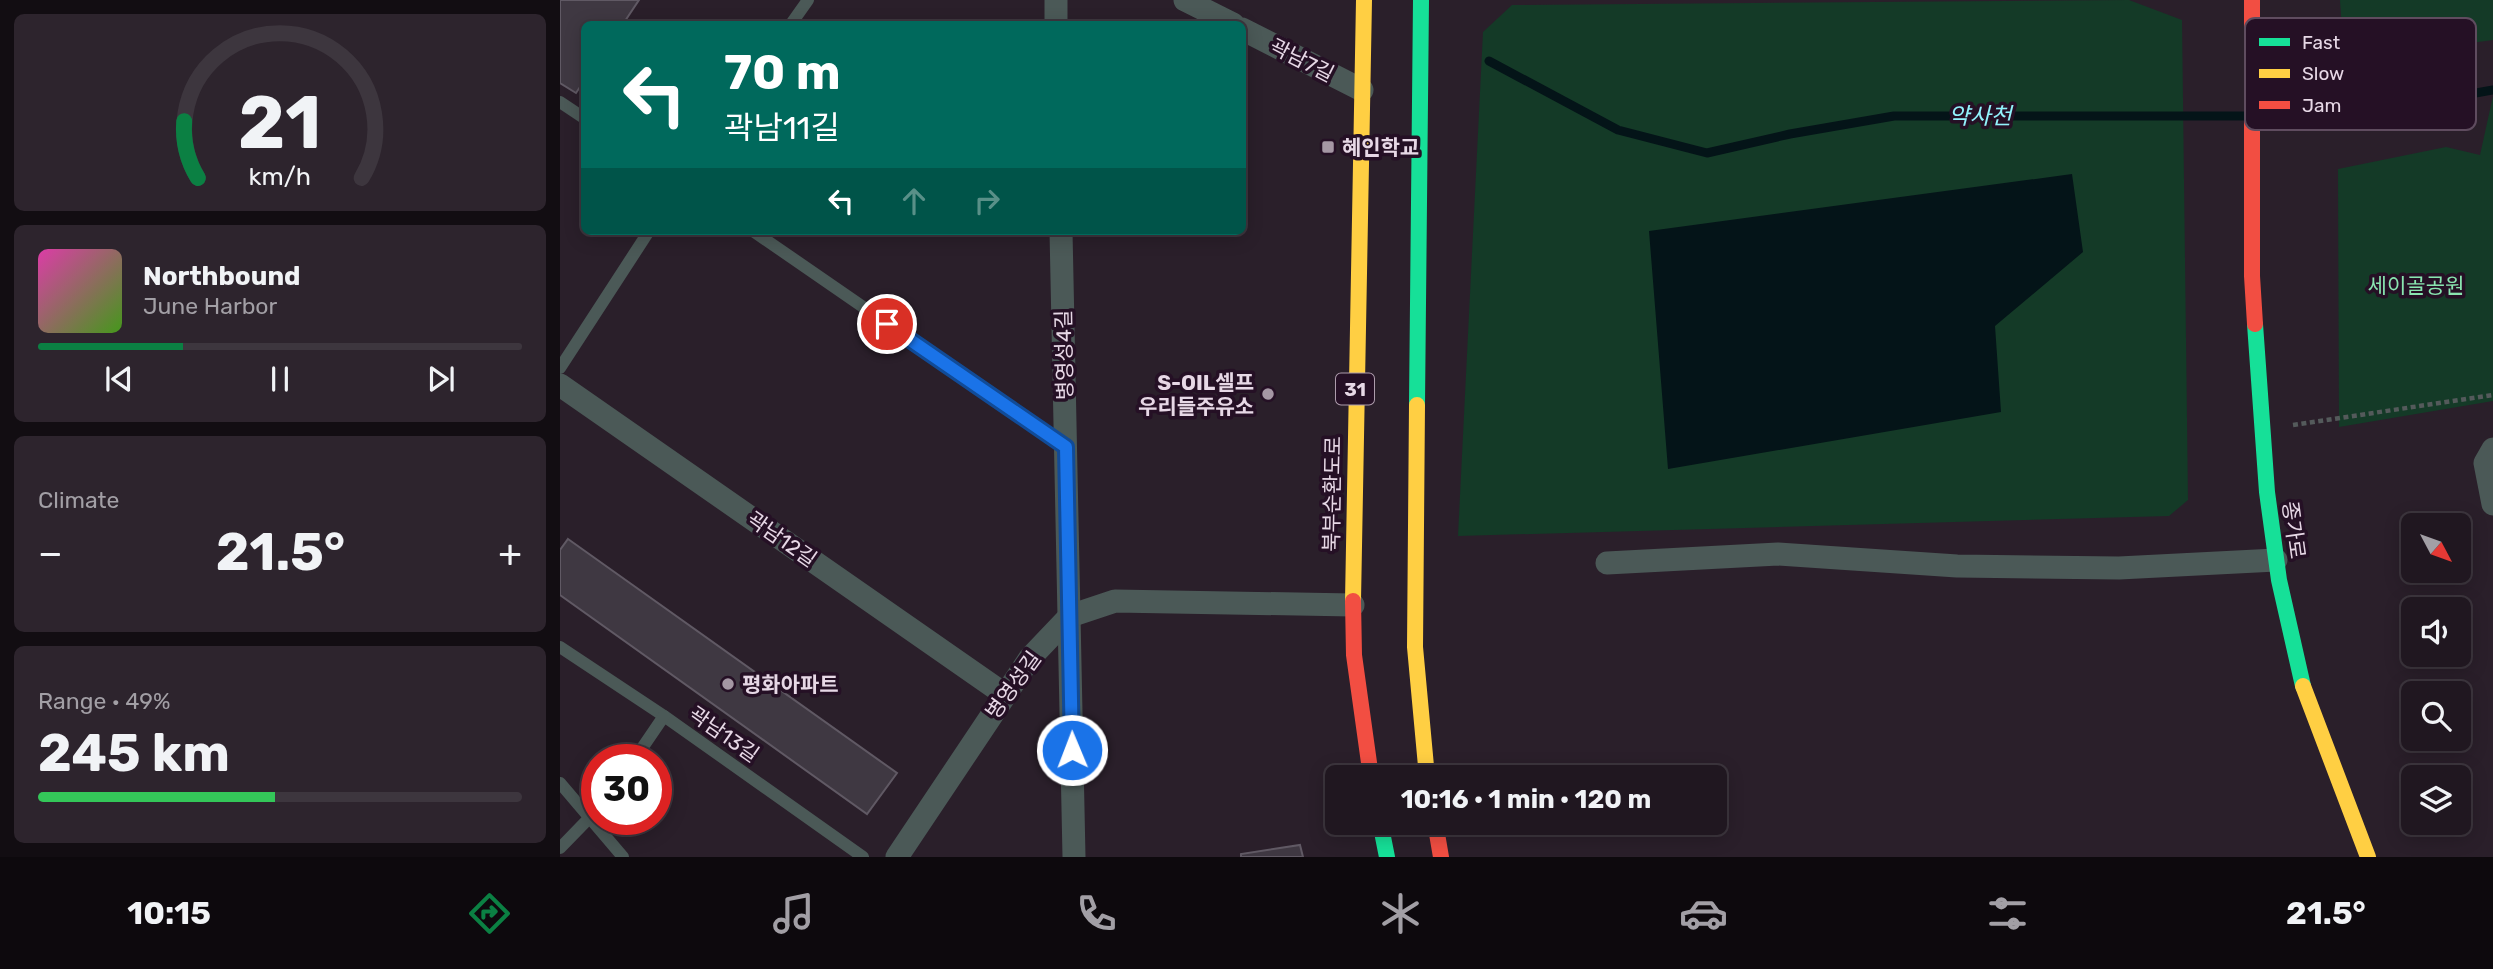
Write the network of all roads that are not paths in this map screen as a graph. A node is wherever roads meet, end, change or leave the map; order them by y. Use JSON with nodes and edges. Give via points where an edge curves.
{"nodes":[{"id":1,"x":808,"y":0,"type":"edge"},
{"id":2,"x":1056,"y":0,"type":"edge"},
{"id":3,"x":1185,"y":0,"type":"edge"},
{"id":4,"x":1364,"y":0,"type":"edge"},
{"id":5,"x":1422,"y":0,"type":"edge"},
{"id":6,"x":2252,"y":0,"type":"edge"},
{"id":7,"x":2252,"y":18,"type":"edge"},
{"id":8,"x":793,"y":21,"type":"edge"},
{"id":9,"x":1056,"y":21,"type":"edge"},
{"id":10,"x":1227,"y":21,"type":"edge"},
{"id":11,"x":1246,"y":31,"type":"edge"},
{"id":12,"x":1362,"y":90,"type":"junction"},
{"id":13,"x":560,"y":102,"type":"edge"},
{"id":14,"x":581,"y":116,"type":"edge"},
{"id":15,"x":2252,"y":130,"type":"edge"},
{"id":16,"x":646,"y":235,"type":"edge"},
{"id":17,"x":759,"y":235,"type":"edge"},
{"id":18,"x":1061,"y":235,"type":"edge"},
{"id":19,"x":560,"y":368,"type":"edge"},
{"id":20,"x":560,"y":384,"type":"edge"},
{"id":21,"x":1066,"y":447,"type":"junction"},
{"id":22,"x":2493,"y":449,"type":"edge"},
{"id":23,"x":2493,"y":504,"type":"edge"},
{"id":24,"x":2276,"y":560,"type":"junction"},
{"id":25,"x":1607,"y":563,"type":"dead end"},
{"id":26,"x":1353,"y":605,"type":"junction"},
{"id":27,"x":1070,"y":616,"type":"junction"},
{"id":28,"x":560,"y":647,"type":"edge"},
{"id":29,"x":1004,"y":694,"type":"junction"},
{"id":30,"x":664,"y":716,"type":"junction"},
{"id":31,"x":645,"y":744,"type":"edge"},
{"id":32,"x":1369,"y":765,"type":"edge"},
{"id":33,"x":1426,"y":765,"type":"edge"},
{"id":34,"x":560,"y":783,"type":"edge"},
{"id":35,"x":581,"y":802,"type":"edge"},
{"id":36,"x":581,"y":826,"type":"edge"},
{"id":37,"x":608,"y":835,"type":"edge"},
{"id":38,"x":1383,"y":835,"type":"edge"},
{"id":39,"x":1437,"y":835,"type":"edge"},
{"id":40,"x":560,"y":848,"type":"edge"},
{"id":41,"x":623,"y":857,"type":"edge"},
{"id":42,"x":863,"y":857,"type":"edge"},
{"id":43,"x":897,"y":857,"type":"edge"},
{"id":44,"x":1074,"y":857,"type":"edge"},
{"id":45,"x":1387,"y":857,"type":"edge"},
{"id":46,"x":1441,"y":857,"type":"edge"},
{"id":47,"x":2368,"y":857,"type":"edge"}],
"edges":[{"from":1,"to":8,"type":"lane"},
{"from":2,"to":9,"type":"street"},
{"from":3,"to":10,"type":"street"},
{"from":4,"to":12,"type":"main road","name":"북부순환도로","number":"31"},
{"from":5,"to":33,"type":"main road","via":[[1415,647]]},
{"from":6,"to":7,"type":"main road","name":"종가로"},
{"from":11,"to":12,"type":"street","name":"곽남7길"},
{"from":12,"to":26,"type":"main road","name":"북부순환도로","number":"31"},
{"from":13,"to":14,"type":"lane"},
{"from":15,"to":24,"type":"main road","name":"종가로","via":[[2262,432]]},
{"from":16,"to":19,"type":"lane"},
{"from":17,"to":21,"type":"lane"},
{"from":18,"to":21,"type":"street","name":"병영성4길"},
{"from":20,"to":29,"type":"street","name":"곽남12길"},
{"from":21,"to":27,"type":"street","name":"병영성4길"},
{"from":22,"to":23,"type":"street","via":[[2485,463]]},
{"from":24,"to":25,"type":"street","via":[[2119,568],[1957,566],[1778,554]]},
{"from":24,"to":47,"type":"main road","name":"종가로","via":[[2304,690]]},
{"from":26,"to":27,"type":"street","name":"병영성길","via":[[1115,601]]},
{"from":26,"to":32,"type":"main road","name":"북부순환도로","number":"31","via":[[1354,654]]},
{"from":27,"to":29,"type":"street","name":"병영성길","via":[[1030,657]]},
{"from":27,"to":44,"type":"street","name":"병영성4길"},
{"from":28,"to":30,"type":"lane","name":"곽남13길"},
{"from":29,"to":43,"type":"street","name":"병영성길"},
{"from":30,"to":31,"type":"lane"},
{"from":30,"to":42,"type":"lane","name":"곽남13길"},
{"from":34,"to":35,"type":"lane"},
{"from":36,"to":40,"type":"lane"},
{"from":37,"to":41,"type":"lane"},
{"from":38,"to":45,"type":"main road"},
{"from":39,"to":46,"type":"main road"}]}
